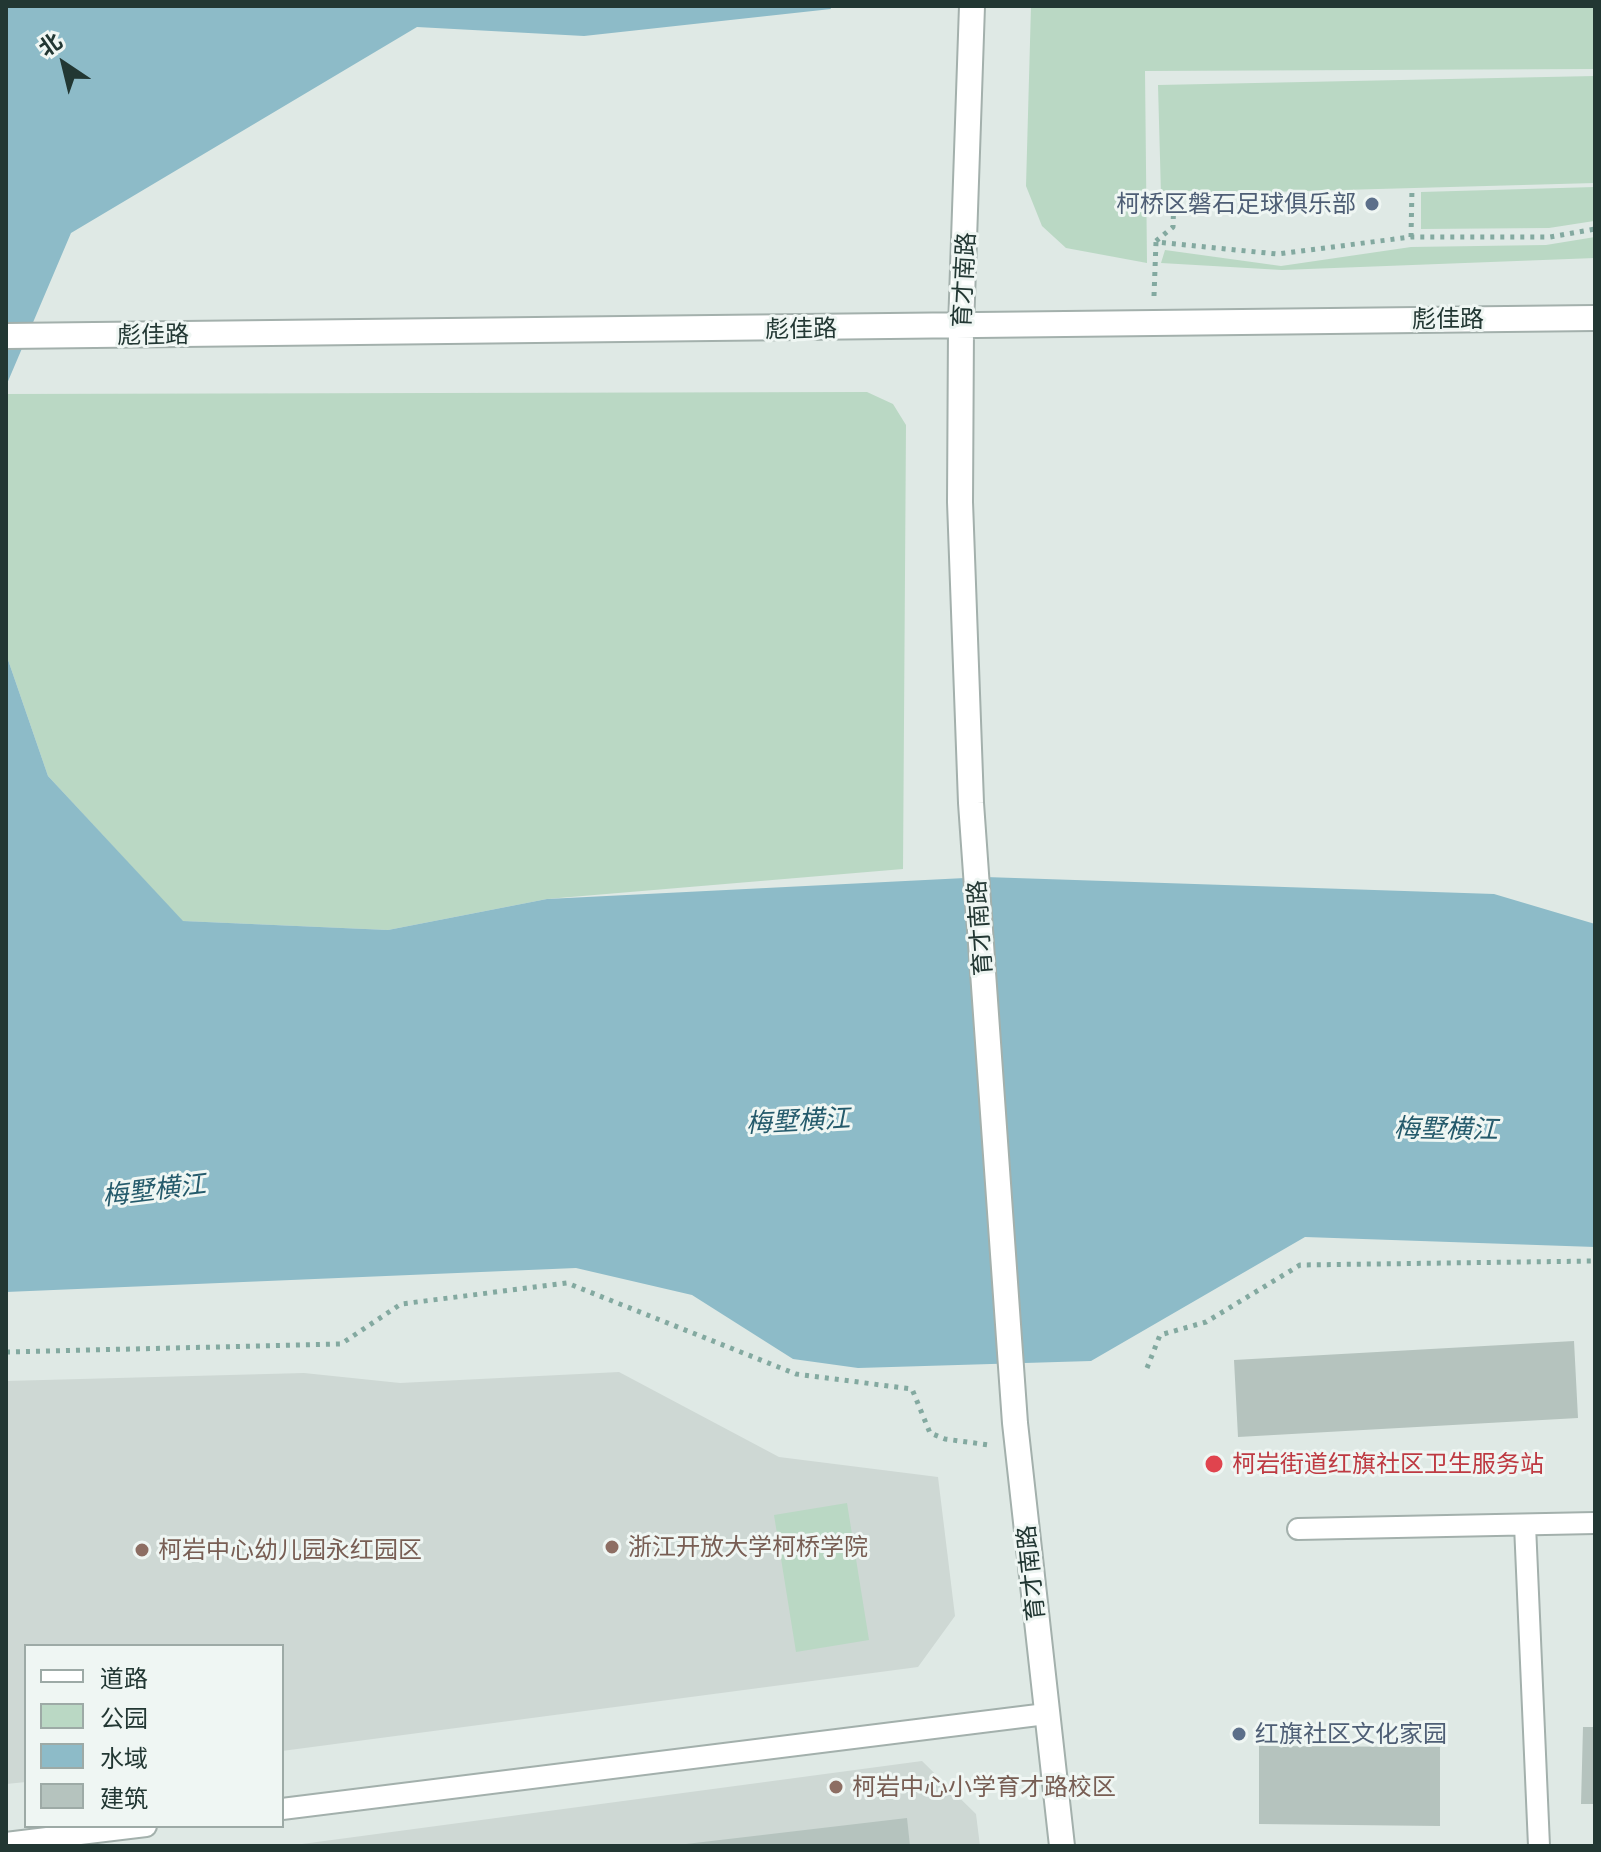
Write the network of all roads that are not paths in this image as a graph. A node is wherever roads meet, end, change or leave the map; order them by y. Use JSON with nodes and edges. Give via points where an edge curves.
{"nodes":[{"id":1,"x":972,"y":6,"type":"edge"},
{"id":2,"x":1595,"y":318,"type":"edge"},
{"id":3,"x":961,"y":327,"type":"junction"},
{"id":4,"x":6,"y":336,"type":"edge"},
{"id":5,"x":1595,"y":1523,"type":"edge"},
{"id":6,"x":1525,"y":1525,"type":"junction"},
{"id":7,"x":1298,"y":1529,"type":"dead end"},
{"id":8,"x":1046,"y":1714,"type":"junction"},
{"id":9,"x":284,"y":1809,"type":"edge"},
{"id":10,"x":130,"y":1828,"type":"edge"},
{"id":11,"x":6,"y":1843,"type":"edge"},
{"id":12,"x":1062,"y":1846,"type":"edge"},
{"id":13,"x":1539,"y":1846,"type":"edge"}],
"edges":[{"from":1,"to":3,"type":"street","name":"育才南路"},
{"from":2,"to":3,"type":"street","name":"彪佳路"},
{"from":3,"to":4,"type":"street","name":"彪佳路"},
{"from":3,"to":8,"type":"street","name":"育才南路","via":[[960,502],[971,803],[1015,1423]]},
{"from":5,"to":6,"type":"lane"},
{"from":6,"to":7,"type":"lane"},
{"from":6,"to":13,"type":"lane"},
{"from":8,"to":9,"type":"lane"},
{"from":8,"to":12,"type":"street","name":"育才南路"},
{"from":10,"to":11,"type":"lane"}]}
